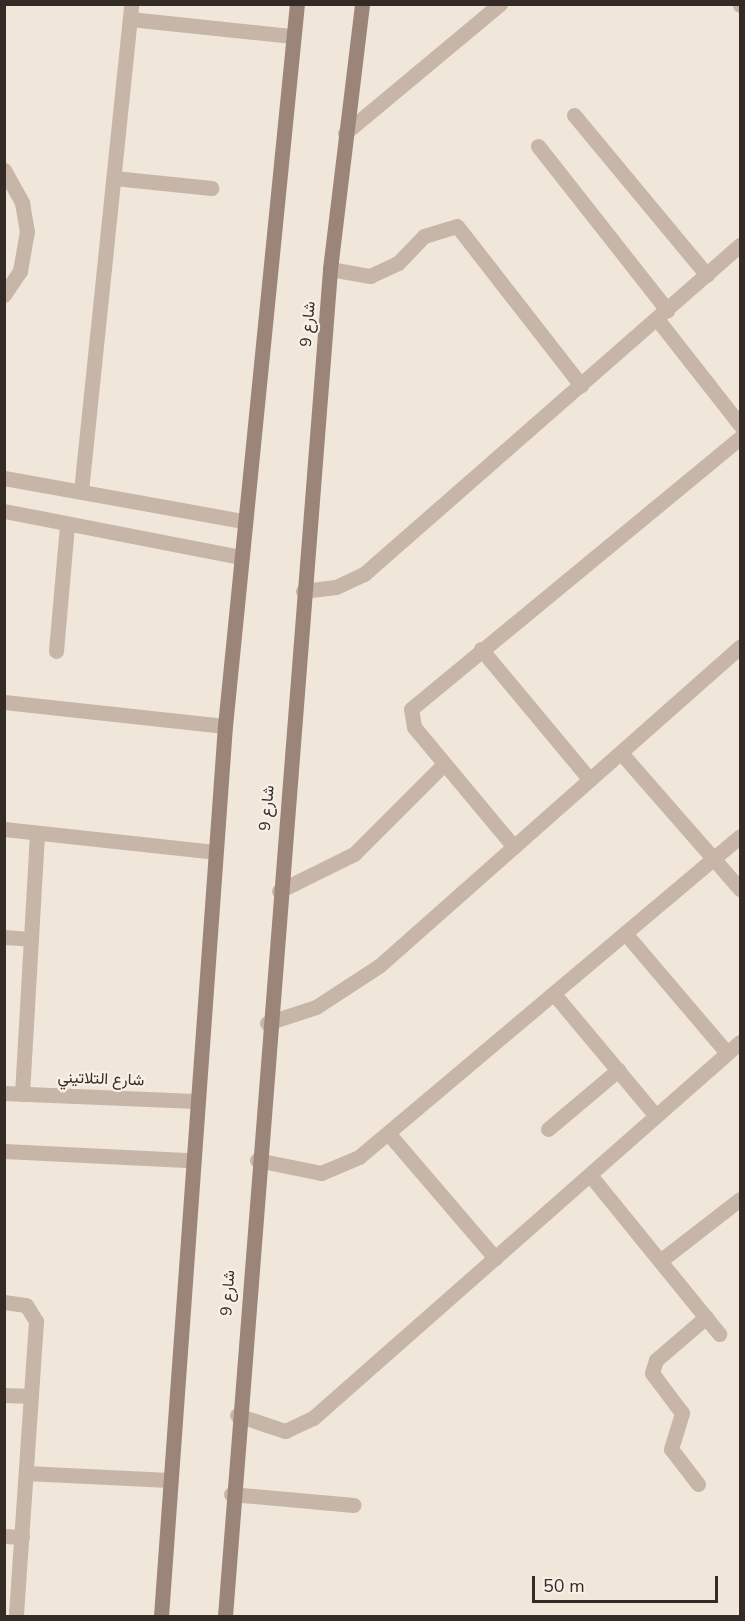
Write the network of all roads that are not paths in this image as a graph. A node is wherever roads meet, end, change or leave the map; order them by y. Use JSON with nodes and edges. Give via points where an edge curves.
{"nodes":[{"id":1,"x":297,"y":4,"type":"edge"},
{"id":2,"x":500,"y":4,"type":"edge"},
{"id":3,"x":362,"y":5,"type":"edge"},
{"id":4,"x":130,"y":12,"type":"edge"},
{"id":5,"x":293,"y":36,"type":"junction"},
{"id":6,"x":574,"y":115,"type":"dead end"},
{"id":7,"x":345,"y":133,"type":"junction"},
{"id":8,"x":538,"y":146,"type":"dead end"},
{"id":9,"x":4,"y":170,"type":"edge"},
{"id":10,"x":114,"y":178,"type":"junction"},
{"id":11,"x":211,"y":188,"type":"dead end"},
{"id":12,"x":741,"y":245,"type":"edge"},
{"id":13,"x":330,"y":269,"type":"junction"},
{"id":14,"x":707,"y":275,"type":"junction"},
{"id":15,"x":4,"y":295,"type":"edge"},
{"id":16,"x":662,"y":314,"type":"junction"},
{"id":17,"x":581,"y":385,"type":"junction"},
{"id":18,"x":741,"y":425,"type":"edge"},
{"id":19,"x":741,"y":438,"type":"edge"},
{"id":20,"x":4,"y":477,"type":"edge"},
{"id":21,"x":81,"y":491,"type":"junction"},
{"id":22,"x":4,"y":511,"type":"edge"},
{"id":23,"x":243,"y":521,"type":"junction"},
{"id":24,"x":67,"y":525,"type":"junction"},
{"id":25,"x":240,"y":557,"type":"junction"},
{"id":26,"x":303,"y":591,"type":"junction"},
{"id":27,"x":741,"y":647,"type":"edge"},
{"id":28,"x":480,"y":650,"type":"junction"},
{"id":29,"x":56,"y":651,"type":"dead end"},
{"id":30,"x":4,"y":702,"type":"edge"},
{"id":31,"x":225,"y":726,"type":"junction"},
{"id":32,"x":621,"y":753,"type":"junction"},
{"id":33,"x":444,"y":764,"type":"junction"},
{"id":34,"x":590,"y":780,"type":"junction"},
{"id":35,"x":4,"y":829,"type":"edge"},
{"id":36,"x":37,"y":833,"type":"junction"},
{"id":37,"x":741,"y":836,"type":"edge"},
{"id":38,"x":514,"y":847,"type":"junction"},
{"id":39,"x":215,"y":852,"type":"junction"},
{"id":40,"x":714,"y":859,"type":"junction"},
{"id":41,"x":741,"y":889,"type":"edge"},
{"id":42,"x":279,"y":891,"type":"junction"},
{"id":43,"x":625,"y":933,"type":"junction"},
{"id":44,"x":4,"y":937,"type":"edge"},
{"id":45,"x":31,"y":939,"type":"junction"},
{"id":46,"x":554,"y":994,"type":"junction"},
{"id":47,"x":267,"y":1023,"type":"junction"},
{"id":48,"x":741,"y":1042,"type":"edge"},
{"id":49,"x":728,"y":1053,"type":"junction"},
{"id":50,"x":618,"y":1070,"type":"junction"},
{"id":51,"x":4,"y":1093,"type":"edge"},
{"id":52,"x":22,"y":1094,"type":"junction"},
{"id":53,"x":195,"y":1101,"type":"junction"},
{"id":54,"x":656,"y":1116,"type":"junction"},
{"id":55,"x":548,"y":1129,"type":"dead end"},
{"id":56,"x":388,"y":1133,"type":"junction"},
{"id":57,"x":4,"y":1151,"type":"edge"},
{"id":58,"x":191,"y":1160,"type":"junction"},
{"id":59,"x":257,"y":1160,"type":"junction"},
{"id":60,"x":590,"y":1175,"type":"junction"},
{"id":61,"x":741,"y":1199,"type":"edge"},
{"id":62,"x":495,"y":1258,"type":"junction"},
{"id":63,"x":660,"y":1261,"type":"junction"},
{"id":64,"x":4,"y":1302,"type":"edge"},
{"id":65,"x":706,"y":1317,"type":"junction"},
{"id":66,"x":719,"y":1334,"type":"dead end"},
{"id":67,"x":4,"y":1395,"type":"edge"},
{"id":68,"x":32,"y":1396,"type":"junction"},
{"id":69,"x":237,"y":1415,"type":"junction"},
{"id":70,"x":26,"y":1473,"type":"junction"},
{"id":71,"x":169,"y":1480,"type":"junction"},
{"id":72,"x":698,"y":1484,"type":"dead end"},
{"id":73,"x":231,"y":1494,"type":"junction"},
{"id":74,"x":354,"y":1505,"type":"dead end"},
{"id":75,"x":4,"y":1536,"type":"edge"},
{"id":76,"x":22,"y":1537,"type":"junction"},
{"id":77,"x":16,"y":1617,"type":"edge"},
{"id":78,"x":161,"y":1617,"type":"edge"},
{"id":79,"x":225,"y":1617,"type":"edge"}],
"edges":[{"from":1,"to":5,"type":"main road"},
{"from":2,"to":7,"type":"street"},
{"from":3,"to":7,"type":"main road","name":"شارع 9"},
{"from":4,"to":5,"type":"street"},
{"from":4,"to":10,"type":"street"},
{"from":5,"to":23,"type":"main road"},
{"from":6,"to":14,"type":"street"},
{"from":7,"to":13,"type":"main road","name":"شارع 9"},
{"from":8,"to":16,"type":"street"},
{"from":9,"to":15,"type":"street","via":[[22,203],[27,231],[21,271]]},
{"from":10,"to":11,"type":"street"},
{"from":10,"to":21,"type":"street"},
{"from":12,"to":14,"type":"street"},
{"from":13,"to":17,"type":"street","via":[[370,276],[398,263],[424,236],[457,226]]},
{"from":13,"to":26,"type":"main road","name":"شارع 9"},
{"from":14,"to":16,"type":"street"},
{"from":16,"to":17,"type":"street"},
{"from":16,"to":18,"type":"street"},
{"from":17,"to":26,"type":"street","via":[[364,574],[336,587]]},
{"from":19,"to":28,"type":"street"},
{"from":20,"to":21,"type":"street"},
{"from":21,"to":23,"type":"street"},
{"from":22,"to":24,"type":"street"},
{"from":23,"to":25,"type":"main road"},
{"from":24,"to":25,"type":"street"},
{"from":24,"to":29,"type":"street"},
{"from":25,"to":31,"type":"main road"},
{"from":26,"to":42,"type":"main road","name":"شارع 9"},
{"from":27,"to":32,"type":"street"},
{"from":28,"to":33,"type":"street","via":[[411,709],[414,727]]},
{"from":28,"to":34,"type":"street"},
{"from":30,"to":31,"type":"street"},
{"from":31,"to":39,"type":"main road"},
{"from":32,"to":34,"type":"street"},
{"from":32,"to":40,"type":"street"},
{"from":33,"to":38,"type":"street"},
{"from":33,"to":42,"type":"street","via":[[354,855]]},
{"from":34,"to":38,"type":"street"},
{"from":35,"to":36,"type":"street"},
{"from":36,"to":39,"type":"street"},
{"from":36,"to":45,"type":"street"},
{"from":37,"to":40,"type":"street"},
{"from":38,"to":47,"type":"street","via":[[359,981],[316,1007]]},
{"from":39,"to":53,"type":"main road"},
{"from":40,"to":41,"type":"street"},
{"from":40,"to":43,"type":"street"},
{"from":42,"to":47,"type":"main road","name":"شارع 9"},
{"from":43,"to":46,"type":"street"},
{"from":43,"to":49,"type":"street"},
{"from":44,"to":45,"type":"street"},
{"from":45,"to":52,"type":"street"},
{"from":46,"to":50,"type":"street"},
{"from":46,"to":56,"type":"street"},
{"from":47,"to":59,"type":"main road","name":"شارع 9"},
{"from":48,"to":49,"type":"street"},
{"from":49,"to":54,"type":"street"},
{"from":50,"to":54,"type":"street"},
{"from":50,"to":55,"type":"street"},
{"from":51,"to":52,"type":"street","name":"شارع التلاتيني"},
{"from":52,"to":53,"type":"street","name":"شارع التلاتيني"},
{"from":53,"to":58,"type":"main road"},
{"from":54,"to":60,"type":"street"},
{"from":56,"to":59,"type":"street","via":[[334,1170],[308,1173]]},
{"from":56,"to":62,"type":"street"},
{"from":57,"to":58,"type":"street"},
{"from":58,"to":71,"type":"main road"},
{"from":59,"to":69,"type":"main road","name":"شارع 9"},
{"from":60,"to":62,"type":"street"},
{"from":60,"to":63,"type":"street"},
{"from":61,"to":63,"type":"street"},
{"from":62,"to":69,"type":"street","via":[[300,1427],[270,1430]]},
{"from":63,"to":65,"type":"street"},
{"from":64,"to":68,"type":"street","via":[[26,1305],[35,1314]]},
{"from":65,"to":66,"type":"street"},
{"from":65,"to":72,"type":"street","via":[[656,1360],[652,1373],[682,1413],[671,1449]]},
{"from":67,"to":68,"type":"street"},
{"from":68,"to":70,"type":"street"},
{"from":69,"to":73,"type":"main road","name":"شارع 9"},
{"from":70,"to":71,"type":"street"},
{"from":70,"to":76,"type":"street"},
{"from":71,"to":78,"type":"main road"},
{"from":73,"to":74,"type":"street"},
{"from":73,"to":79,"type":"main road","name":"شارع 9"},
{"from":75,"to":76,"type":"street"},
{"from":76,"to":77,"type":"street"}]}
